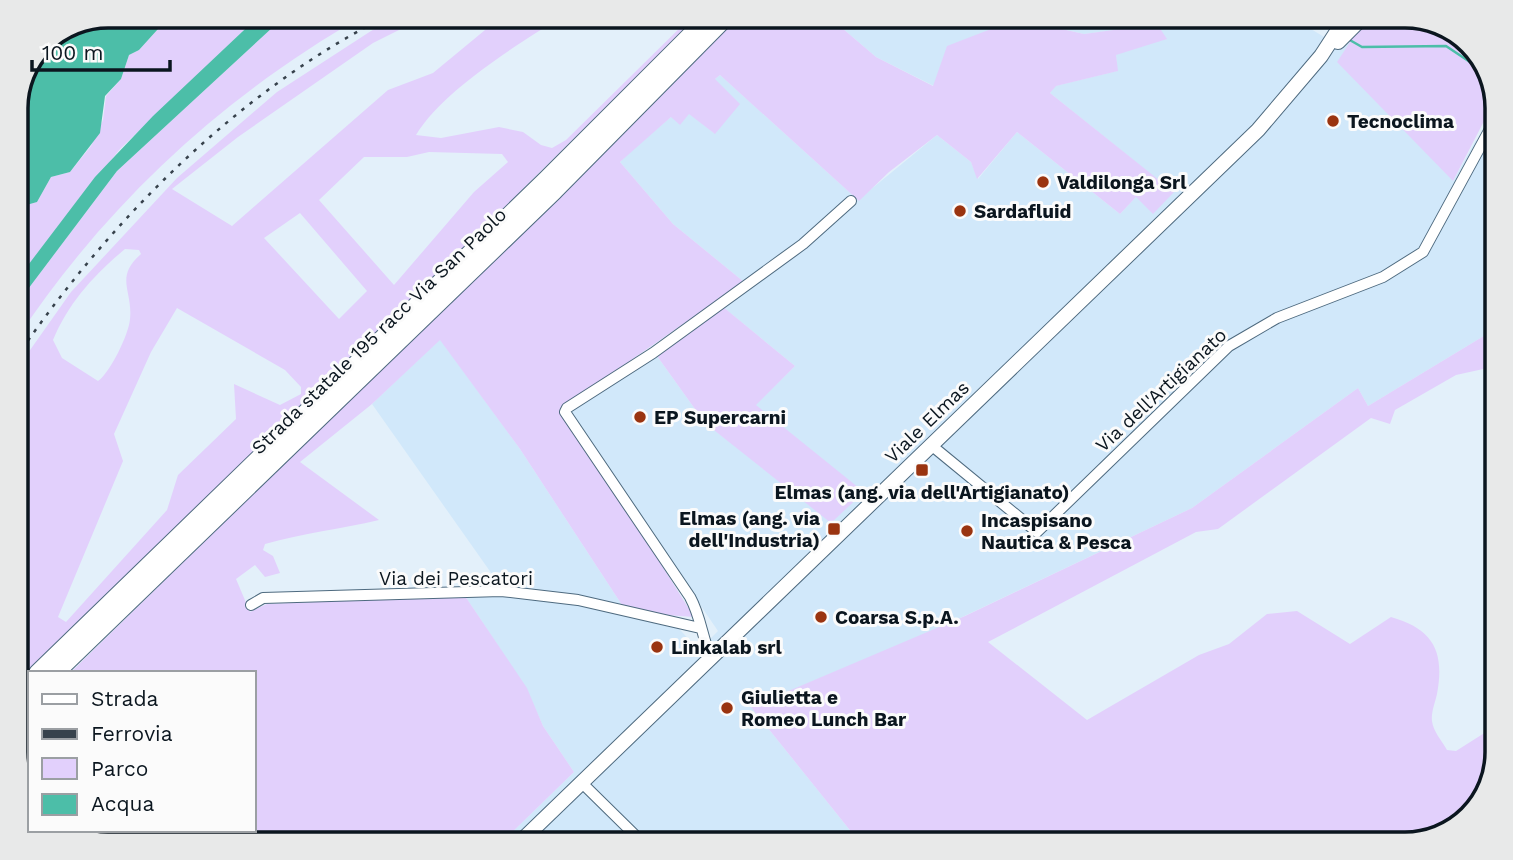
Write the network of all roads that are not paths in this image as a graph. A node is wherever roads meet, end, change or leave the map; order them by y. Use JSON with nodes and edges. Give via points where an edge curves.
{"nodes":[{"id":1,"x":697,"y":28,"type":"edge"},
{"id":2,"x":716,"y":28,"type":"edge"},
{"id":3,"x":1339,"y":28,"type":"edge"},
{"id":4,"x":1352,"y":28,"type":"edge"},
{"id":5,"x":1321,"y":57,"type":"junction"},
{"id":6,"x":1485,"y":138,"type":"edge"},
{"id":7,"x":852,"y":201,"type":"dead end"},
{"id":8,"x":931,"y":445,"type":"junction"},
{"id":9,"x":251,"y":605,"type":"dead end"},
{"id":10,"x":700,"y":628,"type":"junction"},
{"id":11,"x":711,"y":658,"type":"junction"},
{"id":12,"x":39,"y":671,"type":"edge"},
{"id":13,"x":58,"y":671,"type":"edge"},
{"id":14,"x":583,"y":784,"type":"junction"},
{"id":15,"x":532,"y":832,"type":"edge"},
{"id":16,"x":632,"y":832,"type":"edge"}],
"edges":[{"from":1,"to":12,"type":"highway","name":"Strada statale 195 racc Via San Paolo"},
{"from":2,"to":13,"type":"highway","name":"Strada statale 195 racc Via San Paolo","via":[[555,191]]},
{"from":3,"to":5,"type":"main road","name":"Viale Elmas"},
{"from":4,"to":5,"type":"main road"},
{"from":5,"to":8,"type":"main road","name":"Viale Elmas","via":[[1220,167]]},
{"from":6,"to":8,"type":"street","name":"Via dell'Artigianato","via":[[1423,252],[1383,277],[1277,318],[1229,346],[1037,532]]},
{"from":7,"to":10,"type":"street","via":[[803,244],[565,412],[690,597],[700,616]]},
{"from":8,"to":11,"type":"main road","name":"Viale Elmas"},
{"from":9,"to":10,"type":"street","name":"Via dei Pescatori","via":[[263,598],[501,591],[579,600]]},
{"from":10,"to":11,"type":"street"},
{"from":11,"to":14,"type":"main road","name":"Viale Elmas"},
{"from":14,"to":15,"type":"main road","name":"Viale Elmas"},
{"from":14,"to":16,"type":"street"}]}
